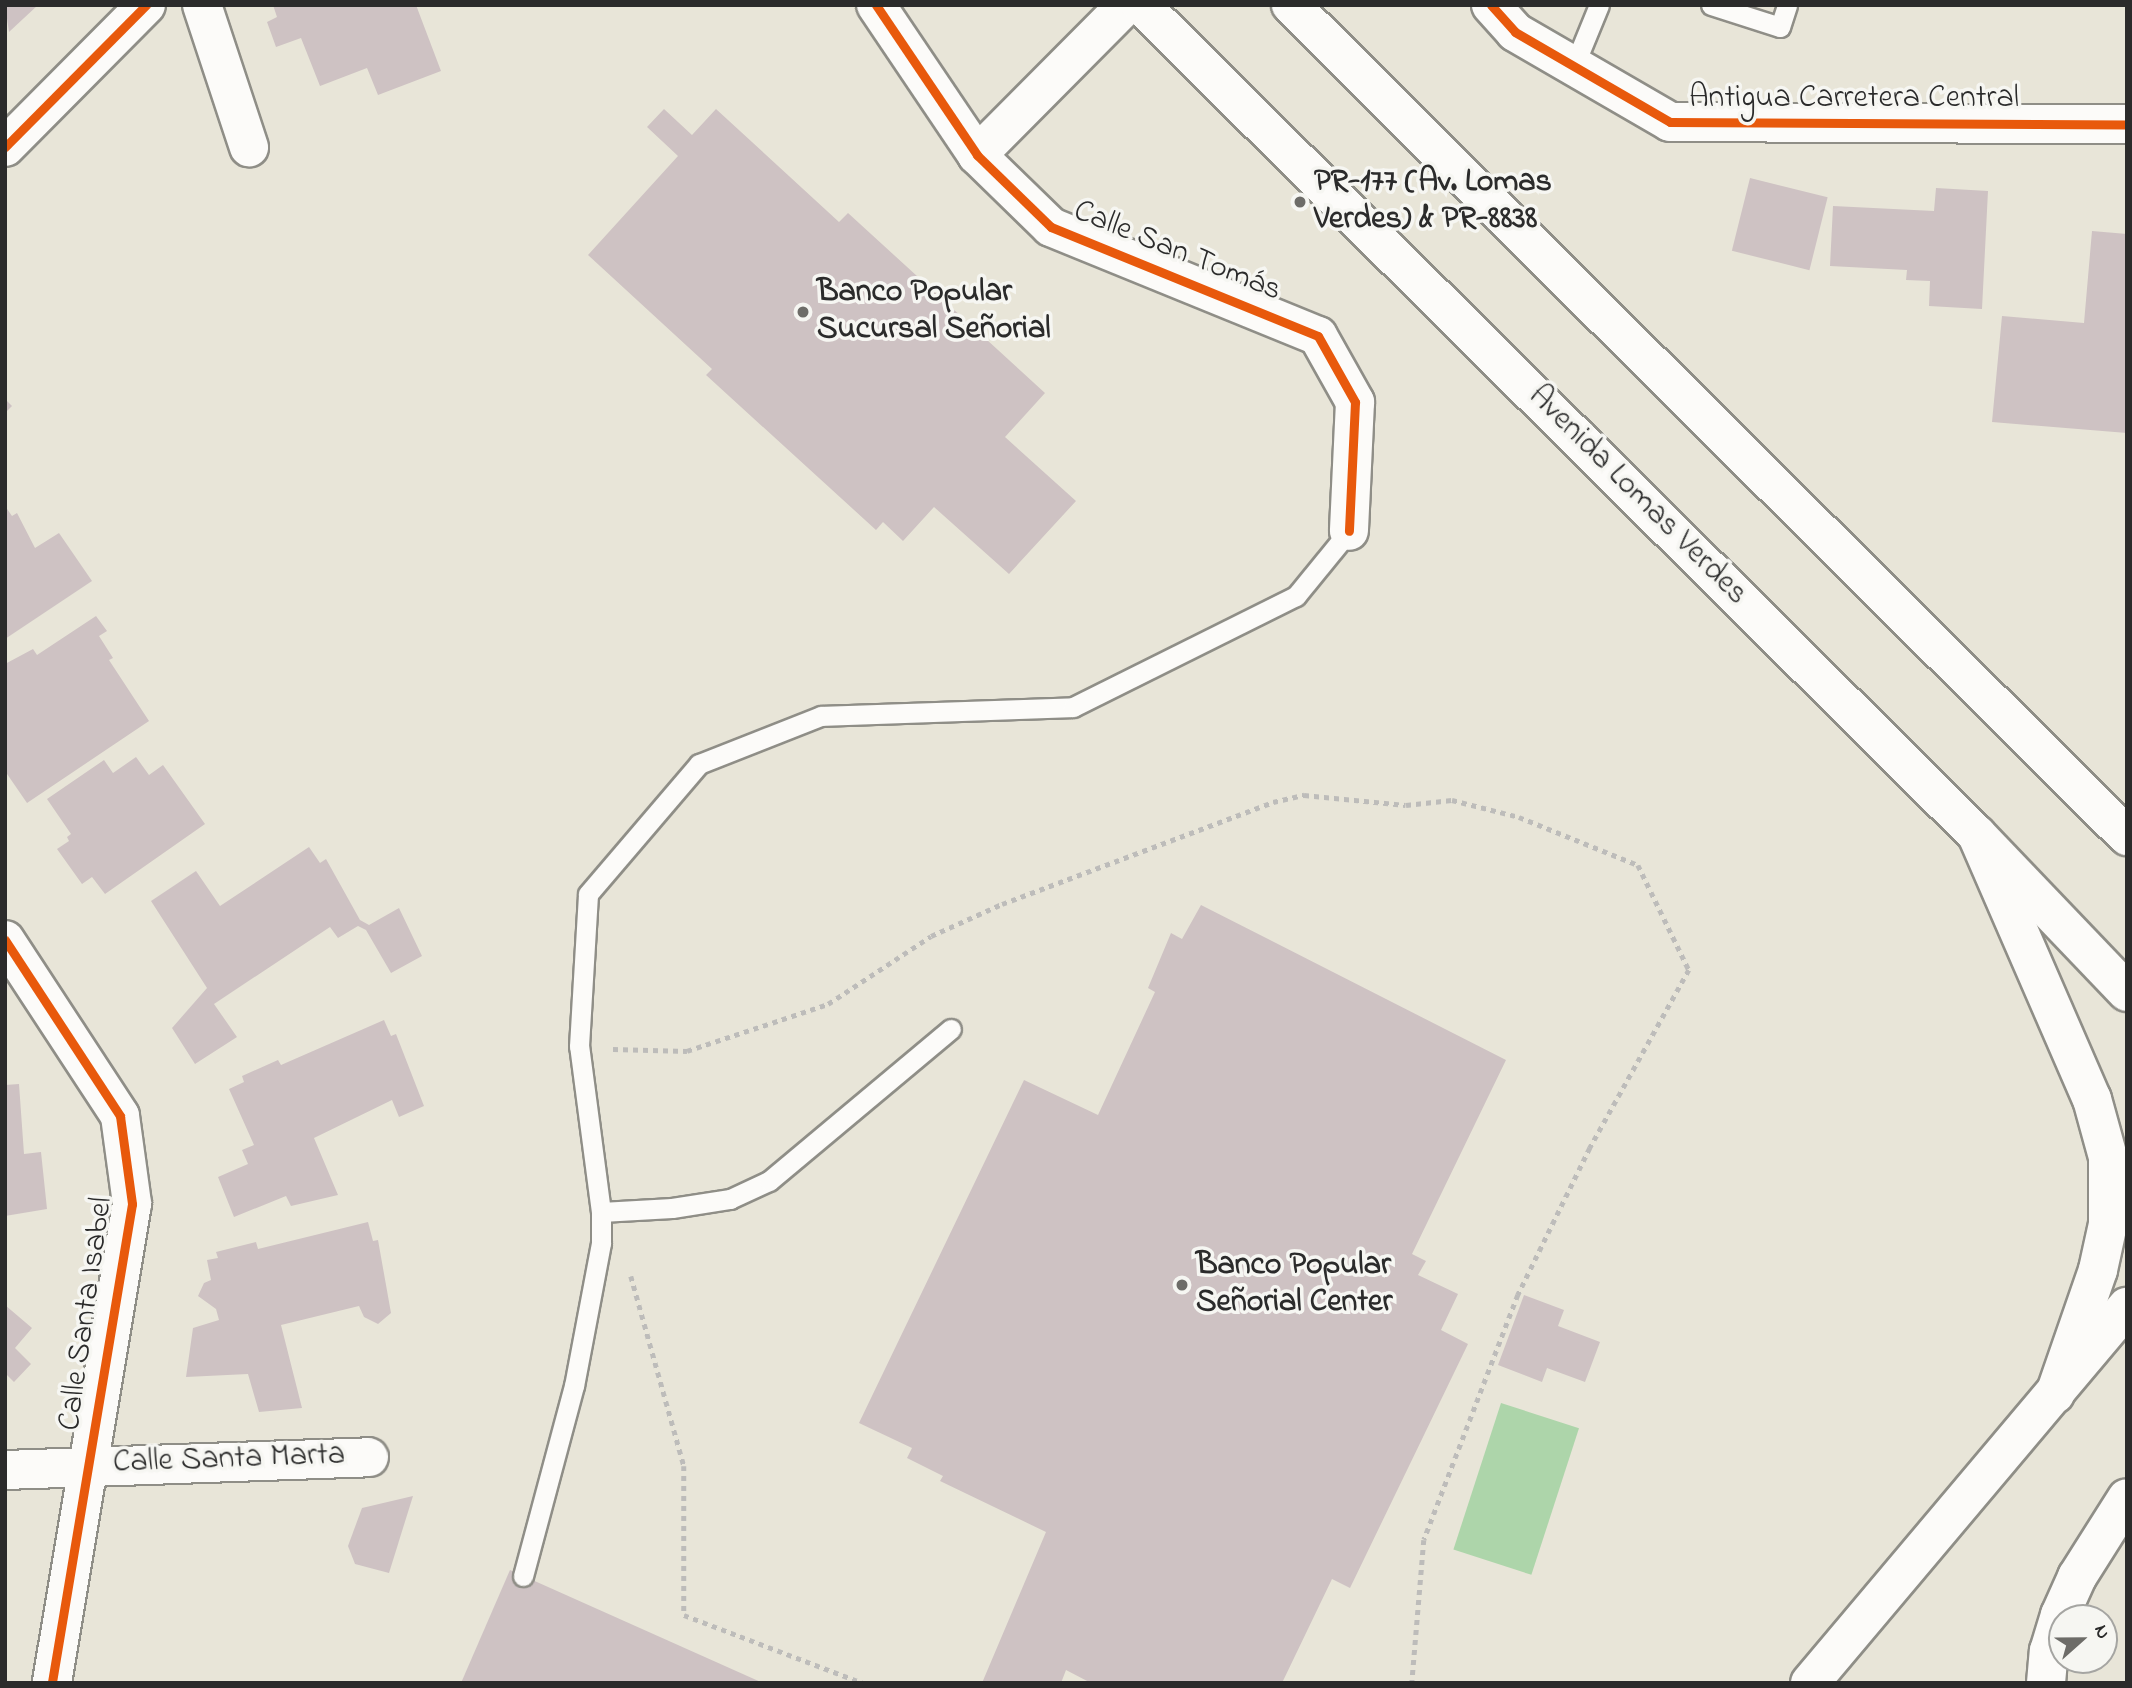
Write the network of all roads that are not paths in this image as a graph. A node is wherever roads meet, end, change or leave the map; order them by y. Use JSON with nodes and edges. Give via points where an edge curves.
{"nodes":[{"id":1,"x":146,"y":5,"type":"edge"},
{"id":2,"x":202,"y":5,"type":"edge"},
{"id":3,"x":876,"y":5,"type":"edge"},
{"id":4,"x":1126,"y":5,"type":"edge"},
{"id":5,"x":1141,"y":5,"type":"edge"},
{"id":6,"x":1291,"y":5,"type":"edge"},
{"id":7,"x":1491,"y":5,"type":"edge"},
{"id":8,"x":1599,"y":5,"type":"edge"},
{"id":9,"x":1711,"y":5,"type":"edge"},
{"id":10,"x":1787,"y":5,"type":"edge"},
{"id":11,"x":1574,"y":66,"type":"junction"},
{"id":12,"x":2127,"y":124,"type":"edge"},
{"id":13,"x":5,"y":147,"type":"edge"},
{"id":14,"x":249,"y":147,"type":"dead end"},
{"id":15,"x":977,"y":155,"type":"junction"},
{"id":16,"x":1349,"y":531,"type":"joint"},
{"id":17,"x":1978,"y":835,"type":"junction"},
{"id":18,"x":2127,"y":836,"type":"edge"},
{"id":19,"x":5,"y":940,"type":"edge"},
{"id":20,"x":2127,"y":992,"type":"edge"},
{"id":21,"x":951,"y":1029,"type":"dead end"},
{"id":22,"x":610,"y":1211,"type":"junction"},
{"id":23,"x":2127,"y":1307,"type":"edge"},
{"id":24,"x":2055,"y":1394,"type":"junction"},
{"id":25,"x":369,"y":1457,"type":"dead end"},
{"id":26,"x":91,"y":1464,"type":"junction"},
{"id":27,"x":5,"y":1470,"type":"edge"},
{"id":28,"x":2127,"y":1499,"type":"edge"},
{"id":29,"x":523,"y":1576,"type":"dead end"},
{"id":30,"x":52,"y":1683,"type":"edge"},
{"id":31,"x":1810,"y":1683,"type":"edge"},
{"id":32,"x":2046,"y":1683,"type":"edge"}],
"edges":[{"from":1,"to":13,"type":"main road"},
{"from":2,"to":14,"type":"main road"},
{"from":3,"to":15,"type":"main road","name":"Calle San Tomás"},
{"from":4,"to":15,"type":"main road"},
{"from":5,"to":17,"type":"main road","name":"Avenida Lomas Verdes"},
{"from":6,"to":18,"type":"main road"},
{"from":7,"to":11,"type":"main road","name":"Antigua Carretera Central","via":[[1515,32]]},
{"from":8,"to":11,"type":"lane"},
{"from":9,"to":10,"type":"lane","via":[[1780,27]]},
{"from":11,"to":12,"type":"main road","name":"Antigua Carretera Central","via":[[1671,122]]},
{"from":15,"to":16,"type":"main road","name":"Calle San Tomás","via":[[1051,227],[1318,336],[1355,402]]},
{"from":16,"to":22,"type":"lane","via":[[1296,596],[1073,707],[821,716],[699,764],[588,894],[579,1046]]},
{"from":17,"to":20,"type":"main road","name":"Avenida Lomas Verdes"},
{"from":17,"to":24,"type":"main road","via":[[2092,1099],[2108,1157],[2108,1224],[2098,1270]]},
{"from":19,"to":26,"type":"main road","name":"Calle Santa Isabel","via":[[120,1116],[132,1204]]},
{"from":21,"to":22,"type":"lane","via":[[769,1181],[730,1199]]},
{"from":22,"to":29,"type":"lane","via":[[574,1386]]},
{"from":23,"to":24,"type":"main road"},
{"from":24,"to":31,"type":"main road"},
{"from":25,"to":26,"type":"main road","name":"Calle Santa Marta"},
{"from":26,"to":27,"type":"main road","name":"Calle Santa Marta"},
{"from":26,"to":30,"type":"main road","name":"Calle Santa Isabel"},
{"from":28,"to":32,"type":"main road","via":[[2066,1602],[2049,1651]]}]}
